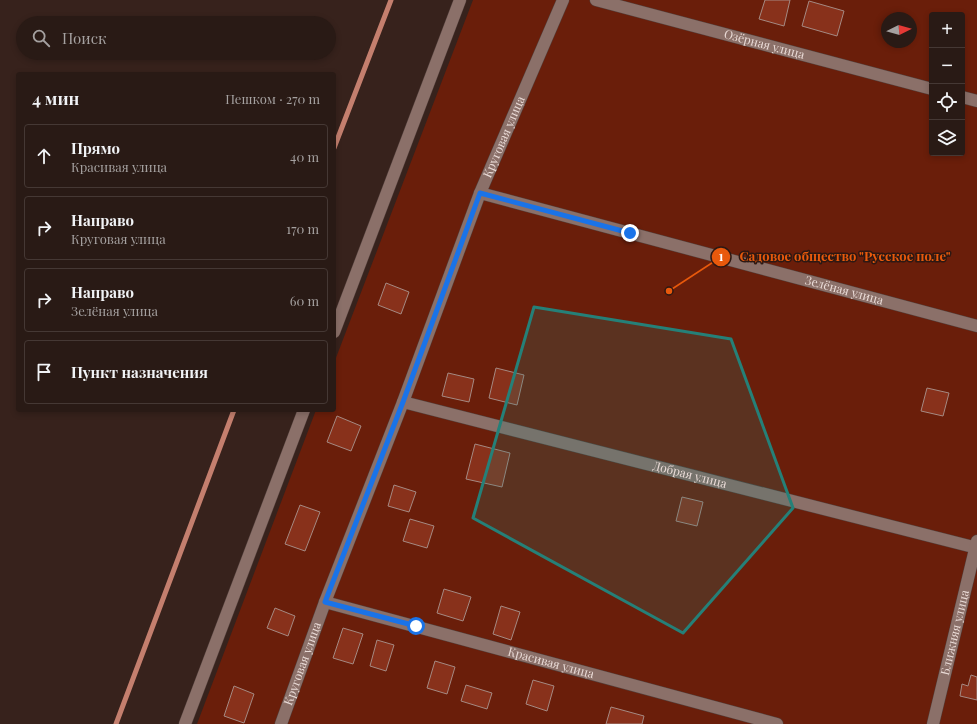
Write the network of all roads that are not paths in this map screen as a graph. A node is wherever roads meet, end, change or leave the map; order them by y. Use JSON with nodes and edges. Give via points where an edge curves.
{"nodes":[{"id":1,"x":460,"y":0,"type":"edge"},
{"id":2,"x":563,"y":0,"type":"edge"},
{"id":3,"x":596,"y":0,"type":"edge"},
{"id":4,"x":929,"y":88,"type":"edge"},
{"id":5,"x":965,"y":98,"type":"edge"},
{"id":6,"x":977,"y":101,"type":"edge"},
{"id":7,"x":480,"y":193,"type":"junction"},
{"id":8,"x":977,"y":326,"type":"edge"},
{"id":9,"x":336,"y":327,"type":"edge"},
{"id":10,"x":403,"y":402,"type":"junction"},
{"id":11,"x":303,"y":412,"type":"edge"},
{"id":12,"x":976,"y":546,"type":"edge"},
{"id":13,"x":325,"y":602,"type":"junction"},
{"id":14,"x":185,"y":724,"type":"edge"},
{"id":15,"x":281,"y":724,"type":"edge"},
{"id":16,"x":777,"y":724,"type":"edge"},
{"id":17,"x":933,"y":724,"type":"edge"}],
"edges":[{"from":1,"to":9,"type":"street"},
{"from":2,"to":7,"type":"street","name":"Круговая улица"},
{"from":3,"to":4,"type":"street","name":"Озёрная улица"},
{"from":5,"to":6,"type":"street"},
{"from":7,"to":8,"type":"street","name":"Зелёная улица"},
{"from":7,"to":10,"type":"street","name":"Круговая улица"},
{"from":10,"to":12,"type":"street","name":"Добрая улица"},
{"from":10,"to":13,"type":"street","name":"Круговая улица"},
{"from":11,"to":14,"type":"street"},
{"from":12,"to":17,"type":"street","name":"Ближняя улица"},
{"from":13,"to":15,"type":"street","name":"Круговая улица"},
{"from":13,"to":16,"type":"street","name":"Красивая улица"}]}
